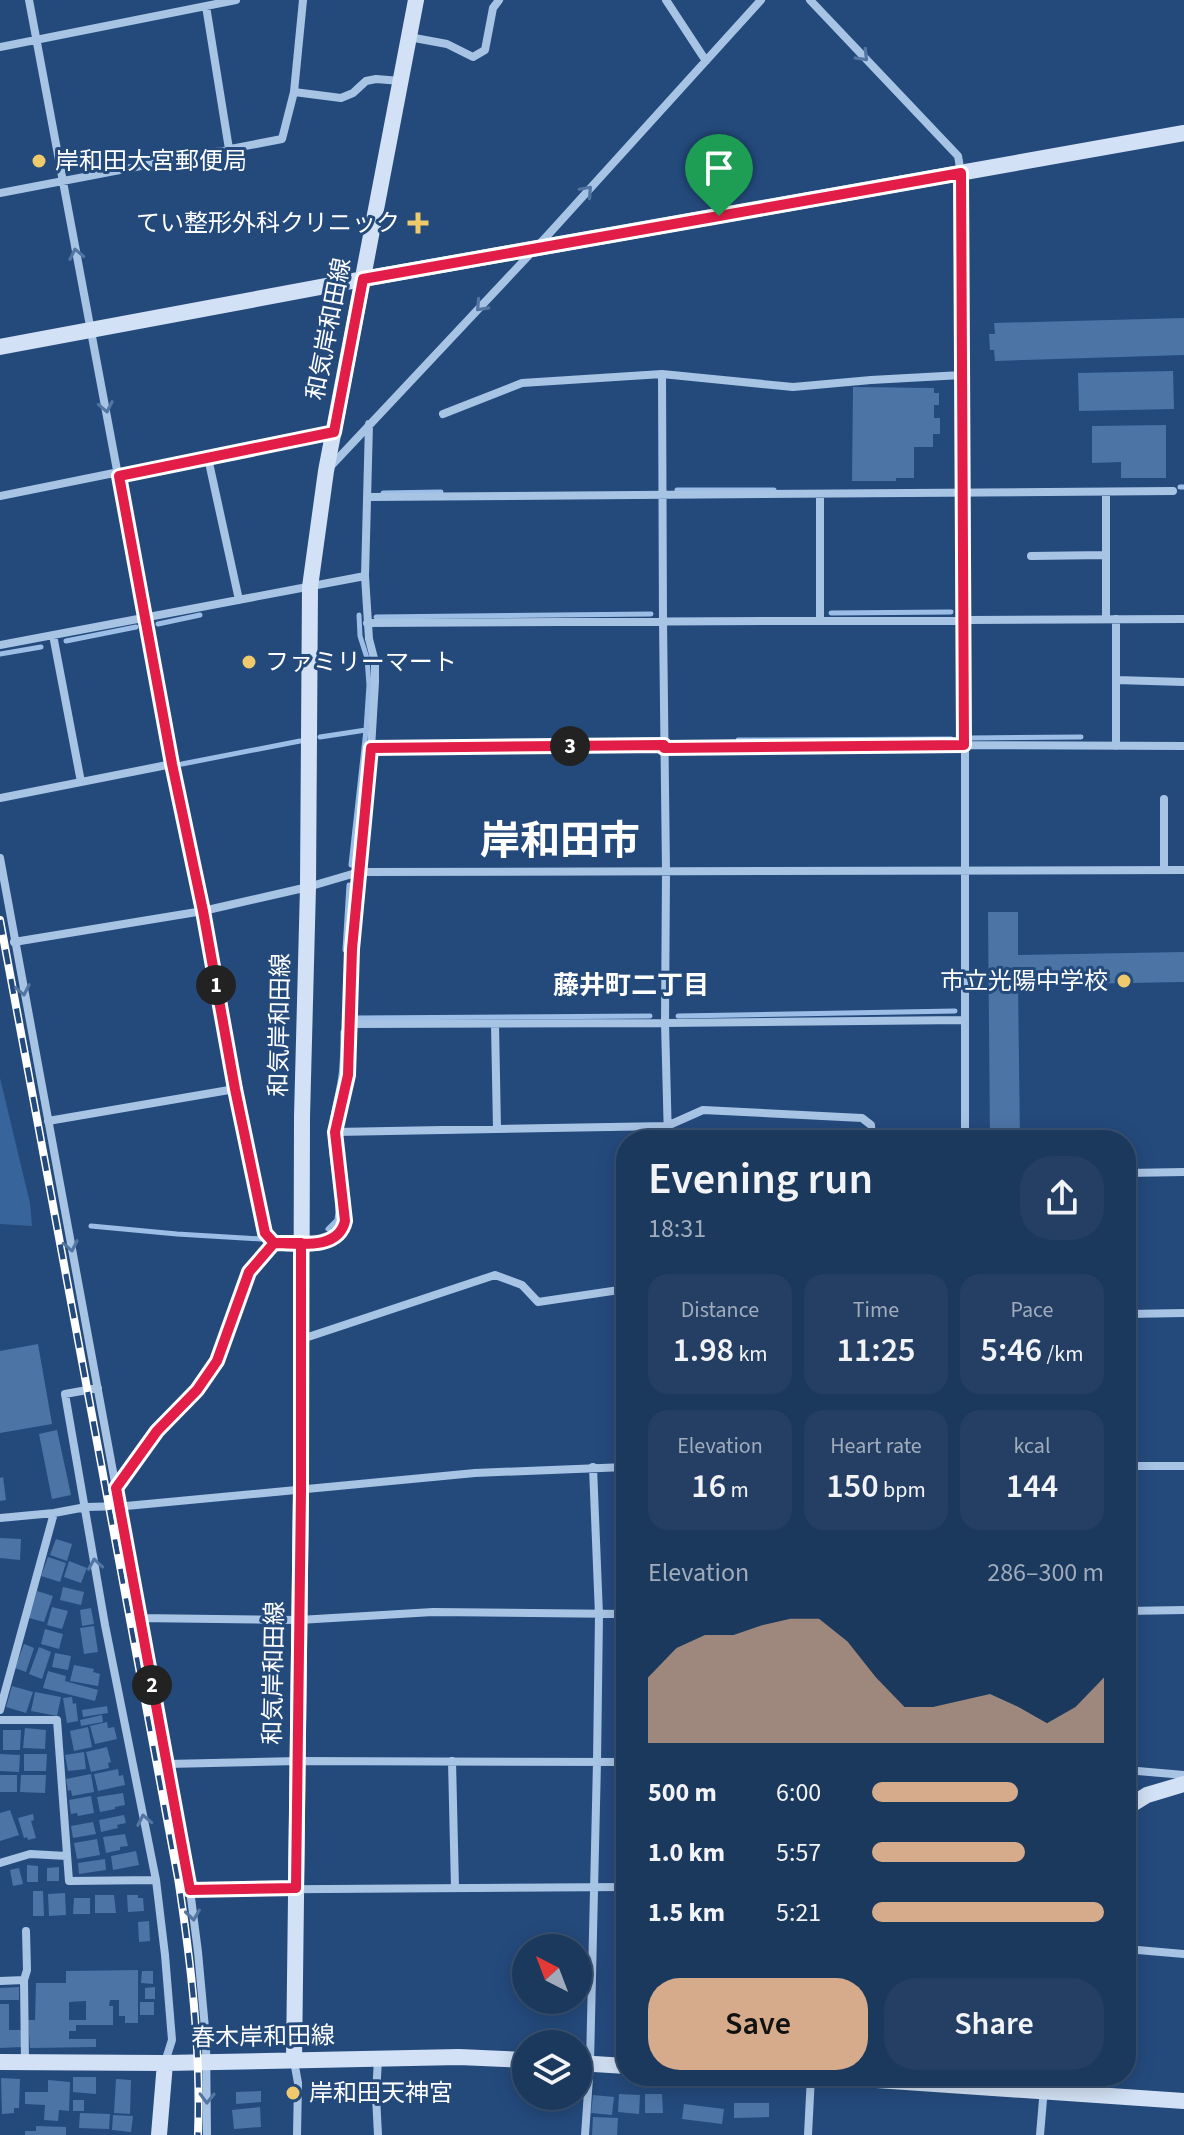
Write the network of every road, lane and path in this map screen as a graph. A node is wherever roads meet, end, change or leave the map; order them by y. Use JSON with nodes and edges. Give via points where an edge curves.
{"nodes":[{"id":1,"x":29,"y":0,"type":"edge"},
{"id":2,"x":236,"y":0,"type":"edge"},
{"id":3,"x":303,"y":0,"type":"edge"},
{"id":4,"x":416,"y":0,"type":"edge"},
{"id":5,"x":499,"y":0,"type":"edge"},
{"id":6,"x":666,"y":0,"type":"edge"},
{"id":7,"x":761,"y":0,"type":"edge"},
{"id":8,"x":810,"y":0,"type":"edge"},
{"id":9,"x":226,"y":1,"type":"edge"},
{"id":10,"x":206,"y":6,"type":"junction"},
{"id":11,"x":409,"y":37,"type":"junction"},
{"id":12,"x":36,"y":41,"type":"junction"},
{"id":13,"x":0,"y":47,"type":"edge"},
{"id":14,"x":706,"y":61,"type":"junction"},
{"id":15,"x":401,"y":81,"type":"junction"},
{"id":16,"x":294,"y":92,"type":"junction"},
{"id":17,"x":1184,"y":133,"type":"edge"},
{"id":18,"x":229,"y":149,"type":"junction"},
{"id":19,"x":961,"y":173,"type":"junction"},
{"id":20,"x":61,"y":181,"type":"junction"},
{"id":21,"x":0,"y":193,"type":"edge"},
{"id":22,"x":535,"y":249,"type":"junction"},
{"id":23,"x":363,"y":279,"type":"junction"},
{"id":24,"x":92,"y":330,"type":"junction"},
{"id":25,"x":0,"y":347,"type":"edge"},
{"id":26,"x":662,"y":374,"type":"junction"},
{"id":27,"x":962,"y":375,"type":"junction"},
{"id":28,"x":443,"y":414,"type":"dead end"},
{"id":29,"x":369,"y":424,"type":"junction"},
{"id":30,"x":334,"y":432,"type":"junction"},
{"id":31,"x":208,"y":458,"type":"junction"},
{"id":32,"x":326,"y":471,"type":"junction"},
{"id":33,"x":119,"y":474,"type":"junction"},
{"id":34,"x":1173,"y":491,"type":"dead end"},
{"id":35,"x":1106,"y":492,"type":"junction"},
{"id":36,"x":962,"y":493,"type":"junction"},
{"id":37,"x":820,"y":494,"type":"junction"},
{"id":38,"x":662,"y":495,"type":"junction"},
{"id":39,"x":0,"y":496,"type":"edge"},
{"id":40,"x":368,"y":497,"type":"junction"},
{"id":41,"x":1106,"y":555,"type":"junction"},
{"id":42,"x":1031,"y":556,"type":"dead end"},
{"id":43,"x":365,"y":576,"type":"junction"},
{"id":44,"x":310,"y":587,"type":"junction"},
{"id":45,"x":239,"y":600,"type":"junction"},
{"id":46,"x":146,"y":618,"type":"junction"},
{"id":47,"x":1111,"y":619,"type":"junction"},
{"id":48,"x":1184,"y":619,"type":"edge"},
{"id":49,"x":820,"y":620,"type":"junction"},
{"id":50,"x":965,"y":620,"type":"junction"},
{"id":51,"x":663,"y":621,"type":"junction"},
{"id":52,"x":367,"y":623,"type":"junction"},
{"id":53,"x":53,"y":635,"type":"junction"},
{"id":54,"x":0,"y":645,"type":"edge"},
{"id":55,"x":1116,"y":680,"type":"junction"},
{"id":56,"x":1184,"y":682,"type":"edge"},
{"id":57,"x":964,"y":745,"type":"junction"},
{"id":58,"x":1116,"y":746,"type":"junction"},
{"id":59,"x":1184,"y":746,"type":"edge"},
{"id":60,"x":664,"y":747,"type":"junction"},
{"id":61,"x":371,"y":748,"type":"junction"},
{"id":62,"x":172,"y":764,"type":"junction"},
{"id":63,"x":81,"y":782,"type":"junction"},
{"id":64,"x":0,"y":798,"type":"edge"},
{"id":65,"x":1164,"y":799,"type":"dead end"},
{"id":66,"x":0,"y":858,"type":"edge"},
{"id":67,"x":963,"y":870,"type":"junction"},
{"id":68,"x":1164,"y":870,"type":"junction"},
{"id":69,"x":1184,"y":870,"type":"edge"},
{"id":70,"x":666,"y":871,"type":"junction"},
{"id":71,"x":359,"y":872,"type":"junction"},
{"id":72,"x":308,"y":887,"type":"junction"},
{"id":73,"x":203,"y":911,"type":"junction"},
{"id":74,"x":14,"y":942,"type":"junction"},
{"id":75,"x":964,"y":1020,"type":"junction"},
{"id":76,"x":665,"y":1023,"type":"junction"},
{"id":77,"x":349,"y":1024,"type":"junction"},
{"id":78,"x":495,"y":1024,"type":"junction"},
{"id":79,"x":235,"y":1089,"type":"junction"},
{"id":80,"x":48,"y":1121,"type":"junction"},
{"id":81,"x":667,"y":1126,"type":"junction"},
{"id":82,"x":497,"y":1129,"type":"junction"},
{"id":83,"x":667,"y":1130,"type":"edge"},
{"id":84,"x":871,"y":1130,"type":"edge"},
{"id":85,"x":965,"y":1130,"type":"edge"},
{"id":86,"x":335,"y":1132,"type":"junction"},
{"id":87,"x":1184,"y":1172,"type":"edge"},
{"id":88,"x":1136,"y":1173,"type":"edge"},
{"id":89,"x":274,"y":1243,"type":"junction"},
{"id":90,"x":301,"y":1243,"type":"junction"},
{"id":91,"x":616,"y":1290,"type":"edge"},
{"id":92,"x":1184,"y":1313,"type":"edge"},
{"id":93,"x":1136,"y":1314,"type":"edge"},
{"id":94,"x":301,"y":1339,"type":"junction"},
{"id":95,"x":98,"y":1388,"type":"junction"},
{"id":96,"x":1136,"y":1466,"type":"edge"},
{"id":97,"x":1184,"y":1466,"type":"edge"},
{"id":98,"x":593,"y":1467,"type":"junction"},
{"id":99,"x":616,"y":1467,"type":"edge"},
{"id":100,"x":116,"y":1488,"type":"junction"},
{"id":101,"x":301,"y":1491,"type":"junction"},
{"id":102,"x":86,"y":1507,"type":"junction"},
{"id":103,"x":119,"y":1507,"type":"junction"},
{"id":104,"x":54,"y":1513,"type":"junction"},
{"id":105,"x":0,"y":1518,"type":"edge"},
{"id":106,"x":1184,"y":1610,"type":"edge"},
{"id":107,"x":1136,"y":1611,"type":"edge"},
{"id":108,"x":616,"y":1614,"type":"edge"},
{"id":109,"x":599,"y":1615,"type":"junction"},
{"id":110,"x":138,"y":1618,"type":"junction"},
{"id":111,"x":299,"y":1620,"type":"junction"},
{"id":112,"x":1,"y":1705,"type":"edge"},
{"id":113,"x":0,"y":1720,"type":"edge"},
{"id":114,"x":297,"y":1761,"type":"junction"},
{"id":115,"x":452,"y":1761,"type":"junction"},
{"id":116,"x":597,"y":1762,"type":"junction"},
{"id":117,"x":616,"y":1762,"type":"edge"},
{"id":118,"x":167,"y":1764,"type":"junction"},
{"id":119,"x":1136,"y":1771,"type":"edge"},
{"id":120,"x":1184,"y":1775,"type":"edge"},
{"id":121,"x":1184,"y":1784,"type":"edge"},
{"id":122,"x":1136,"y":1802,"type":"edge"},
{"id":123,"x":67,"y":1856,"type":"junction"},
{"id":124,"x":0,"y":1863,"type":"edge"},
{"id":125,"x":156,"y":1880,"type":"junction"},
{"id":126,"x":595,"y":1887,"type":"junction"},
{"id":127,"x":616,"y":1887,"type":"edge"},
{"id":128,"x":296,"y":1888,"type":"junction"},
{"id":129,"x":455,"y":1888,"type":"junction"},
{"id":130,"x":190,"y":1890,"type":"junction"},
{"id":131,"x":26,"y":1931,"type":"dead end"},
{"id":132,"x":1136,"y":1950,"type":"edge"},
{"id":133,"x":1184,"y":1954,"type":"edge"},
{"id":134,"x":24,"y":1980,"type":"junction"},
{"id":135,"x":0,"y":1981,"type":"edge"},
{"id":136,"x":586,"y":2030,"type":"edge"},
{"id":137,"x":378,"y":2059,"type":"junction"},
{"id":138,"x":512,"y":2059,"type":"edge"},
{"id":139,"x":294,"y":2061,"type":"junction"},
{"id":140,"x":0,"y":2062,"type":"edge"},
{"id":141,"x":25,"y":2062,"type":"junction"},
{"id":142,"x":207,"y":2062,"type":"junction"},
{"id":143,"x":165,"y":2063,"type":"junction"},
{"id":144,"x":592,"y":2064,"type":"edge"},
{"id":145,"x":616,"y":2065,"type":"edge"},
{"id":146,"x":810,"y":2086,"type":"edge"},
{"id":147,"x":1044,"y":2086,"type":"edge"},
{"id":148,"x":1060,"y":2086,"type":"edge"},
{"id":149,"x":1184,"y":2101,"type":"edge"},
{"id":150,"x":585,"y":2110,"type":"edge"},
{"id":151,"x":159,"y":2135,"type":"edge"},
{"id":152,"x":207,"y":2135,"type":"edge"},
{"id":153,"x":297,"y":2135,"type":"edge"},
{"id":154,"x":378,"y":2135,"type":"edge"},
{"id":155,"x":585,"y":2135,"type":"edge"},
{"id":156,"x":808,"y":2135,"type":"edge"},
{"id":157,"x":1040,"y":2135,"type":"edge"}],
"edges":[{"from":1,"to":12,"type":"street"},
{"from":2,"to":9,"type":"street"},
{"from":3,"to":16,"type":"street"},
{"from":4,"to":11,"type":"main road","name":"和気岸和田線"},
{"from":5,"to":11,"type":"street","via":[[485,50],[473,57],[447,44]]},
{"from":6,"to":14,"type":"street"},
{"from":7,"to":14,"type":"street"},
{"from":8,"to":19,"type":"street","one_way":true,"via":[[958,156]]},
{"from":9,"to":10,"type":"street"},
{"from":10,"to":12,"type":"street"},
{"from":10,"to":18,"type":"street"},
{"from":11,"to":15,"type":"main road","name":"和気岸和田線"},
{"from":12,"to":13,"type":"street"},
{"from":12,"to":20,"type":"street"},
{"from":22,"to":14,"type":"street","one_way":true},
{"from":15,"to":16,"type":"street","via":[[366,81],[341,98]]},
{"from":15,"to":23,"type":"main road","name":"和気岸和田線"},
{"from":16,"to":18,"type":"street","via":[[282,139]]},
{"from":17,"to":19,"type":"main road"},
{"from":18,"to":20,"type":"street"},
{"from":19,"to":22,"type":"main road"},
{"from":19,"to":27,"type":"street"},
{"from":20,"to":21,"type":"street"},
{"from":24,"to":20,"type":"street","one_way":true},
{"from":22,"to":23,"type":"main road"},
{"from":22,"to":29,"type":"street","one_way":true},
{"from":23,"to":24,"type":"main road"},
{"from":23,"to":30,"type":"main road","name":"和気岸和田線"},
{"from":24,"to":25,"type":"main road"},
{"from":24,"to":33,"type":"street","one_way":true},
{"from":26,"to":27,"type":"street","via":[[793,387]]},
{"from":26,"to":28,"type":"street","via":[[522,383]]},
{"from":26,"to":38,"type":"street"},
{"from":27,"to":36,"type":"street"},
{"from":29,"to":32,"type":"street"},
{"from":29,"to":40,"type":"street"},
{"from":30,"to":31,"type":"street"},
{"from":30,"to":32,"type":"main road","name":"和気岸和田線"},
{"from":31,"to":33,"type":"street"},
{"from":31,"to":45,"type":"street"},
{"from":32,"to":44,"type":"main road","name":"和気岸和田線"},
{"from":33,"to":39,"type":"street"},
{"from":33,"to":46,"type":"street"},
{"from":34,"to":35,"type":"street"},
{"from":35,"to":36,"type":"street"},
{"from":35,"to":41,"type":"street"},
{"from":36,"to":37,"type":"street"},
{"from":36,"to":50,"type":"street"},
{"from":37,"to":38,"type":"street"},
{"from":37,"to":49,"type":"street"},
{"from":38,"to":40,"type":"street"},
{"from":38,"to":51,"type":"street"},
{"from":40,"to":43,"type":"street"},
{"from":41,"to":42,"type":"street"},
{"from":41,"to":47,"type":"street"},
{"from":43,"to":44,"type":"street"},
{"from":43,"to":52,"type":"street"},
{"from":44,"to":45,"type":"street"},
{"from":44,"to":72,"type":"main road","name":"和気岸和田線"},
{"from":45,"to":46,"type":"street"},
{"from":46,"to":53,"type":"street"},
{"from":46,"to":62,"type":"street"},
{"from":47,"to":48,"type":"street"},
{"from":47,"to":50,"type":"street"},
{"from":47,"to":55,"type":"street"},
{"from":49,"to":50,"type":"street"},
{"from":49,"to":51,"type":"street"},
{"from":50,"to":57,"type":"street"},
{"from":51,"to":52,"type":"street"},
{"from":51,"to":60,"type":"street"},
{"from":52,"to":61,"type":"street","via":[[375,662]]},
{"from":53,"to":54,"type":"street"},
{"from":53,"to":63,"type":"street"},
{"from":55,"to":56,"type":"street"},
{"from":55,"to":58,"type":"street"},
{"from":57,"to":58,"type":"street"},
{"from":57,"to":60,"type":"street"},
{"from":57,"to":67,"type":"street"},
{"from":58,"to":59,"type":"street"},
{"from":60,"to":61,"type":"street"},
{"from":60,"to":70,"type":"street"},
{"from":61,"to":71,"type":"street"},
{"from":62,"to":63,"type":"street"},
{"from":62,"to":73,"type":"street"},
{"from":63,"to":64,"type":"street"},
{"from":65,"to":68,"type":"street"},
{"from":66,"to":74,"type":"street"},
{"from":67,"to":68,"type":"street"},
{"from":67,"to":70,"type":"street"},
{"from":67,"to":75,"type":"street"},
{"from":68,"to":69,"type":"street"},
{"from":70,"to":71,"type":"street"},
{"from":70,"to":76,"type":"street"},
{"from":71,"to":72,"type":"street"},
{"from":71,"to":77,"type":"street"},
{"from":72,"to":73,"type":"street"},
{"from":72,"to":90,"type":"main road","name":"和気岸和田線"},
{"from":73,"to":74,"type":"street"},
{"from":73,"to":79,"type":"street"},
{"from":74,"to":80,"type":"street","one_way":true},
{"from":75,"to":76,"type":"street"},
{"from":75,"to":85,"type":"street"},
{"from":76,"to":78,"type":"street"},
{"from":76,"to":81,"type":"street"},
{"from":77,"to":78,"type":"street"},
{"from":77,"to":86,"type":"street","via":[[348,1075]]},
{"from":78,"to":82,"type":"street"},
{"from":79,"to":80,"type":"street"},
{"from":79,"to":89,"type":"street","via":[[265,1233]]},
{"from":80,"to":95,"type":"street","one_way":true},
{"from":81,"to":82,"type":"street"},
{"from":81,"to":83,"type":"street"},
{"from":81,"to":84,"type":"street","via":[[703,1110],[862,1118]]},
{"from":82,"to":86,"type":"street"},
{"from":86,"to":90,"type":"street","via":[[343,1230],[329,1242]]},
{"from":87,"to":88,"type":"street"},
{"from":89,"to":90,"type":"street"},
{"from":89,"to":100,"type":"street","via":[[249,1272],[217,1361]]},
{"from":90,"to":94,"type":"main road","name":"和気岸和田線"},
{"from":91,"to":94,"type":"street","via":[[538,1302],[522,1285],[495,1275]]},
{"from":92,"to":93,"type":"street"},
{"from":94,"to":101,"type":"main road","name":"和気岸和田線"},
{"from":95,"to":100,"type":"street"},
{"from":95,"to":102,"type":"street","via":[[65,1394]]},
{"from":96,"to":97,"type":"street"},
{"from":98,"to":99,"type":"street"},
{"from":98,"to":101,"type":"street"},
{"from":98,"to":109,"type":"street"},
{"from":100,"to":103,"type":"street"},
{"from":101,"to":103,"type":"street"},
{"from":101,"to":111,"type":"main road","name":"和気岸和田線"},
{"from":102,"to":103,"type":"street"},
{"from":102,"to":104,"type":"street"},
{"from":125,"to":102,"type":"street","one_way":true},
{"from":103,"to":110,"type":"street"},
{"from":104,"to":105,"type":"street"},
{"from":104,"to":112,"type":"street"},
{"from":106,"to":107,"type":"street"},
{"from":108,"to":109,"type":"street"},
{"from":109,"to":111,"type":"street","via":[[433,1612]]},
{"from":109,"to":116,"type":"street"},
{"from":110,"to":111,"type":"street"},
{"from":110,"to":118,"type":"street"},
{"from":111,"to":114,"type":"main road","name":"和気岸和田線"},
{"from":113,"to":123,"type":"street","via":[[57,1720]]},
{"from":114,"to":115,"type":"street"},
{"from":114,"to":118,"type":"street"},
{"from":114,"to":128,"type":"main road","name":"和気岸和田線"},
{"from":115,"to":116,"type":"street"},
{"from":115,"to":129,"type":"street"},
{"from":116,"to":117,"type":"street"},
{"from":116,"to":126,"type":"street"},
{"from":118,"to":130,"type":"street"},
{"from":119,"to":120,"type":"street"},
{"from":121,"to":122,"type":"main road"},
{"from":123,"to":124,"type":"street","via":[[30,1854]]},
{"from":123,"to":125,"type":"street","via":[[69,1881]]},
{"from":125,"to":143,"type":"street","via":[[172,2040]]},
{"from":126,"to":127,"type":"street"},
{"from":126,"to":129,"type":"street"},
{"from":126,"to":136,"type":"street"},
{"from":128,"to":129,"type":"street"},
{"from":128,"to":130,"type":"street"},
{"from":128,"to":139,"type":"main road","name":"和気岸和田線"},
{"from":130,"to":142,"type":"street","one_way":true},
{"from":131,"to":134,"type":"street"},
{"from":132,"to":133,"type":"street"},
{"from":134,"to":135,"type":"street"},
{"from":134,"to":141,"type":"street"},
{"from":137,"to":138,"type":"main road","name":"春木岸和田線"},
{"from":137,"to":139,"type":"main road","name":"春木岸和田線"},
{"from":137,"to":154,"type":"street"},
{"from":139,"to":142,"type":"main road","name":"春木岸和田線"},
{"from":139,"to":153,"type":"street"},
{"from":140,"to":141,"type":"main road","name":"春木岸和田線"},
{"from":141,"to":143,"type":"main road","name":"春木岸和田線"},
{"from":142,"to":143,"type":"main road","name":"春木岸和田線"},
{"from":142,"to":152,"type":"street","one_way":true},
{"from":143,"to":151,"type":"main road"},
{"from":144,"to":145,"type":"main road"},
{"from":146,"to":156,"type":"street"},
{"from":147,"to":157,"type":"street"},
{"from":148,"to":149,"type":"main road"},
{"from":150,"to":155,"type":"street"}]}
